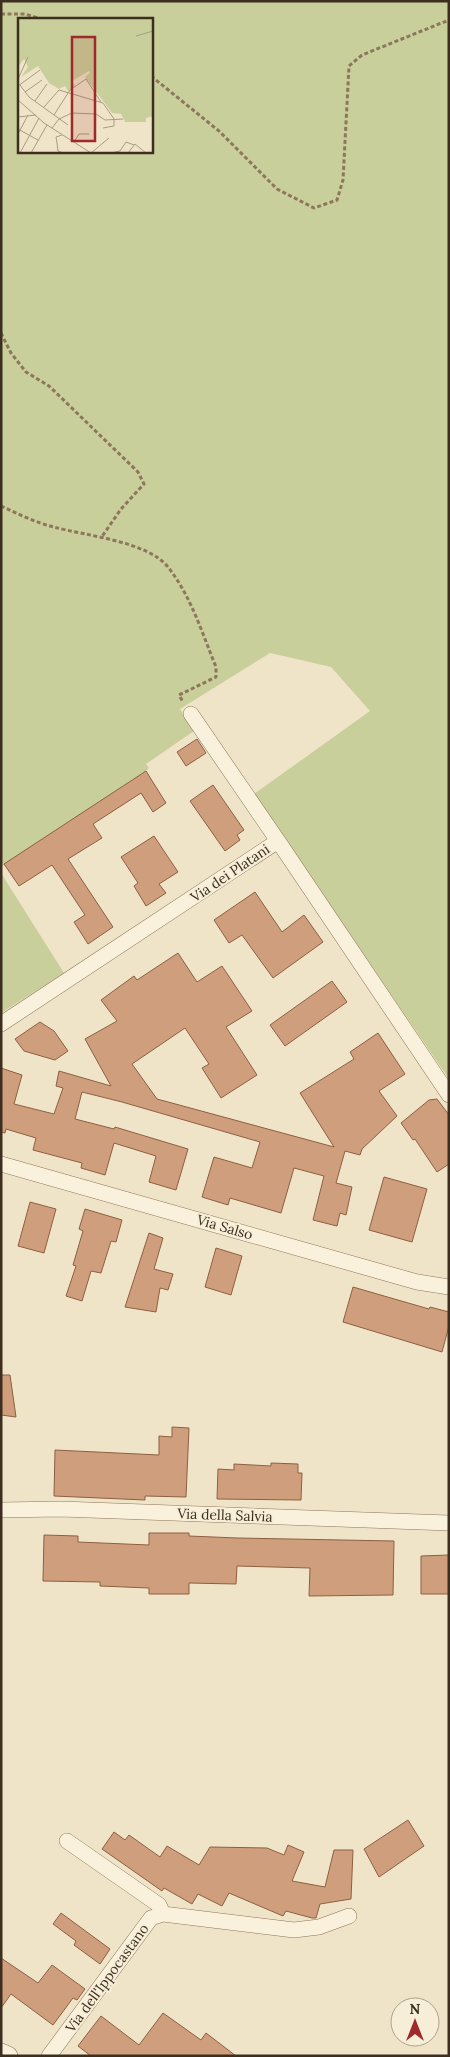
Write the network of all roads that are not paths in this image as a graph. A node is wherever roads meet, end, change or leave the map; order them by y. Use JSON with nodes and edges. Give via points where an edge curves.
{"nodes":[{"id":1,"x":191,"y":714,"type":"road end"},
{"id":2,"x":278,"y":841,"type":"junction"},
{"id":3,"x":1,"y":1024,"type":"edge"},
{"id":4,"x":449,"y":1095,"type":"edge"},
{"id":5,"x":1,"y":1164,"type":"edge"},
{"id":6,"x":449,"y":1286,"type":"edge"},
{"id":7,"x":1,"y":1510,"type":"edge"},
{"id":8,"x":449,"y":1523,"type":"edge"},
{"id":9,"x":67,"y":1841,"type":"dead end"},
{"id":10,"x":163,"y":1914,"type":"junction"},
{"id":11,"x":349,"y":1916,"type":"dead end"},
{"id":12,"x":1,"y":2053,"type":"edge"},
{"id":13,"x":8,"y":2056,"type":"edge"},
{"id":14,"x":49,"y":2056,"type":"edge"}],
"edges":[{"from":1,"to":2,"type":"street"},
{"from":2,"to":3,"type":"street","name":"Via dei Platani"},
{"from":2,"to":4,"type":"street","name":"Via dei Platani"},
{"from":5,"to":6,"type":"street","name":"Via Salso","via":[[417,1282]]},
{"from":7,"to":8,"type":"street","name":"Via della Salvia","via":[[61,1509]]},
{"from":9,"to":10,"type":"street","via":[[159,1905]]},
{"from":10,"to":11,"type":"street","name":"Via dell'Ippocastano","via":[[294,1930],[319,1927]]},
{"from":10,"to":14,"type":"street","name":"Via dell'Ippocastano","via":[[151,1918]]},
{"from":12,"to":13,"type":"street"}]}
